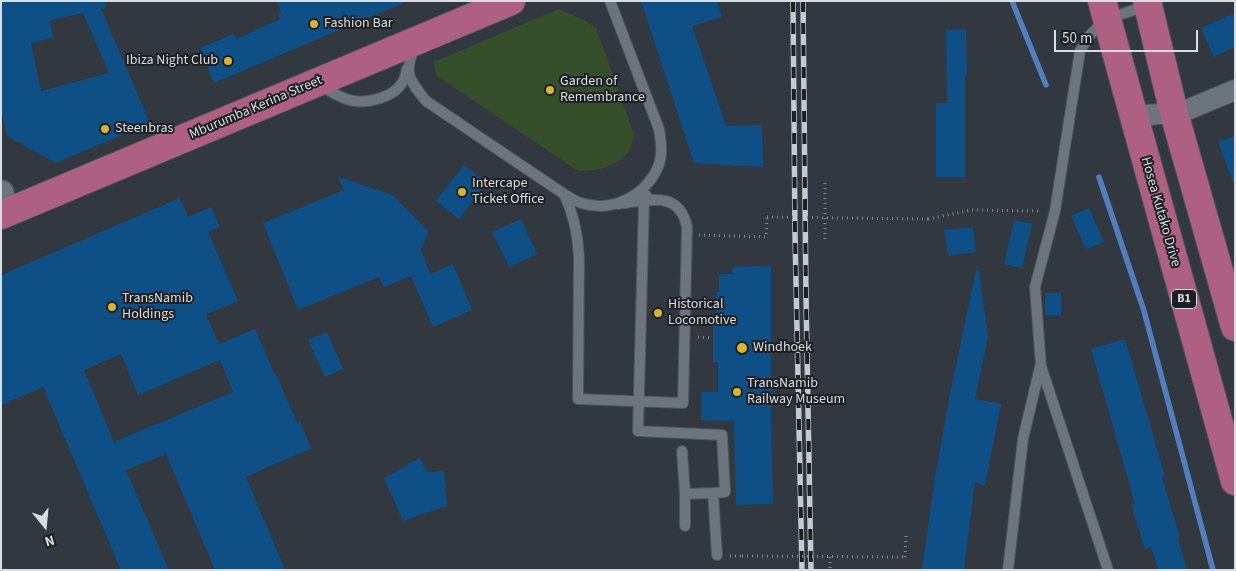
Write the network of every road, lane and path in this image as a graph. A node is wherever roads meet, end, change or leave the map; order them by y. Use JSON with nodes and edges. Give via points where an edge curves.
{"nodes":[{"id":1,"x":511,"y":1,"type":"edge"},
{"id":2,"x":610,"y":1,"type":"edge"},
{"id":3,"x":1147,"y":4,"type":"edge"},
{"id":4,"x":1104,"y":10,"type":"edge"},
{"id":5,"x":419,"y":39,"type":"junction"},
{"id":6,"x":408,"y":68,"type":"junction"},
{"id":7,"x":316,"y":82,"type":"junction"},
{"id":8,"x":1235,"y":90,"type":"edge"},
{"id":9,"x":1174,"y":113,"type":"junction"},
{"id":10,"x":1133,"y":116,"type":"junction"},
{"id":11,"x":649,"y":182,"type":"junction"},
{"id":12,"x":825,"y":183,"type":"dead end"},
{"id":13,"x":564,"y":194,"type":"junction"},
{"id":14,"x":644,"y":201,"type":"junction"},
{"id":15,"x":618,"y":204,"type":"junction"},
{"id":16,"x":3,"y":207,"type":"edge"},
{"id":17,"x":1055,"y":211,"type":"junction"},
{"id":18,"x":825,"y":218,"type":"junction"},
{"id":19,"x":686,"y":234,"type":"junction"},
{"id":20,"x":825,"y":242,"type":"dead end"},
{"id":21,"x":1235,"y":327,"type":"edge"},
{"id":22,"x":1041,"y":366,"type":"junction"},
{"id":23,"x":639,"y":402,"type":"junction"},
{"id":24,"x":682,"y":451,"type":"dead end"},
{"id":25,"x":1235,"y":481,"type":"edge"},
{"id":26,"x":713,"y":493,"type":"junction"},
{"id":27,"x":684,"y":494,"type":"junction"},
{"id":28,"x":685,"y":526,"type":"dead end"},
{"id":29,"x":906,"y":536,"type":"dead end"},
{"id":30,"x":717,"y":555,"type":"dead end"},
{"id":31,"x":742,"y":556,"type":"dead end"},
{"id":32,"x":830,"y":557,"type":"junction"},
{"id":33,"x":830,"y":570,"type":"edge"},
{"id":34,"x":1008,"y":570,"type":"edge"},
{"id":35,"x":1108,"y":570,"type":"edge"}],
"edges":[{"from":1,"to":5,"type":"main road","name":"Mburumba Kerina Street"},
{"from":2,"to":11,"type":"lane","via":[[659,129],[662,147],[658,166]]},
{"from":3,"to":4,"type":"lane"},
{"from":3,"to":9,"type":"main road"},
{"from":4,"to":10,"type":"main road","name":"Hosea Kutako Drive","number":"B1"},
{"from":4,"to":17,"type":"lane","via":[[1080,51]]},
{"from":5,"to":6,"type":"lane"},
{"from":5,"to":7,"type":"main road","name":"Mburumba Kerina Street"},
{"from":6,"to":7,"type":"lane","via":[[396,91],[375,99],[355,101],[344,98]]},
{"from":6,"to":13,"type":"lane","via":[[414,85],[426,101]]},
{"from":7,"to":16,"type":"main road","name":"Mburumba Kerina Street"},
{"from":8,"to":9,"type":"street"},
{"from":9,"to":10,"type":"street"},
{"from":9,"to":21,"type":"main road"},
{"from":10,"to":25,"type":"main road","name":"Hosea Kutako Drive","number":"B1"},
{"from":11,"to":14,"type":"lane"},
{"from":11,"to":15,"type":"lane","via":[[636,195]]},
{"from":12,"to":18,"type":"path"},
{"from":13,"to":15,"type":"lane","via":[[581,203]]},
{"from":13,"to":23,"type":"lane","via":[[578,238],[578,399]]},
{"from":14,"to":15,"type":"lane"},
{"from":14,"to":19,"type":"lane","via":[[659,199],[675,205],[685,218]]},
{"from":14,"to":23,"type":"lane"},
{"from":17,"to":18,"type":"path","bridge":true,"via":[[972,210],[928,220]]},
{"from":17,"to":22,"type":"lane","via":[[1035,287]]},
{"from":18,"to":19,"type":"path","bridge":true,"via":[[767,217],[766,237]]},
{"from":18,"to":20,"type":"path"},
{"from":19,"to":23,"type":"lane","via":[[683,403]]},
{"from":22,"to":34,"type":"lane","via":[[1023,439]]},
{"from":22,"to":35,"type":"lane"},
{"from":23,"to":26,"type":"lane","via":[[638,431],[722,435],[725,492]]},
{"from":24,"to":27,"type":"lane"},
{"from":26,"to":27,"type":"lane"},
{"from":26,"to":30,"type":"lane"},
{"from":27,"to":28,"type":"lane"},
{"from":29,"to":32,"type":"path","bridge":true,"via":[[904,557]]},
{"from":31,"to":32,"type":"path","bridge":true},
{"from":32,"to":33,"type":"path"}]}
